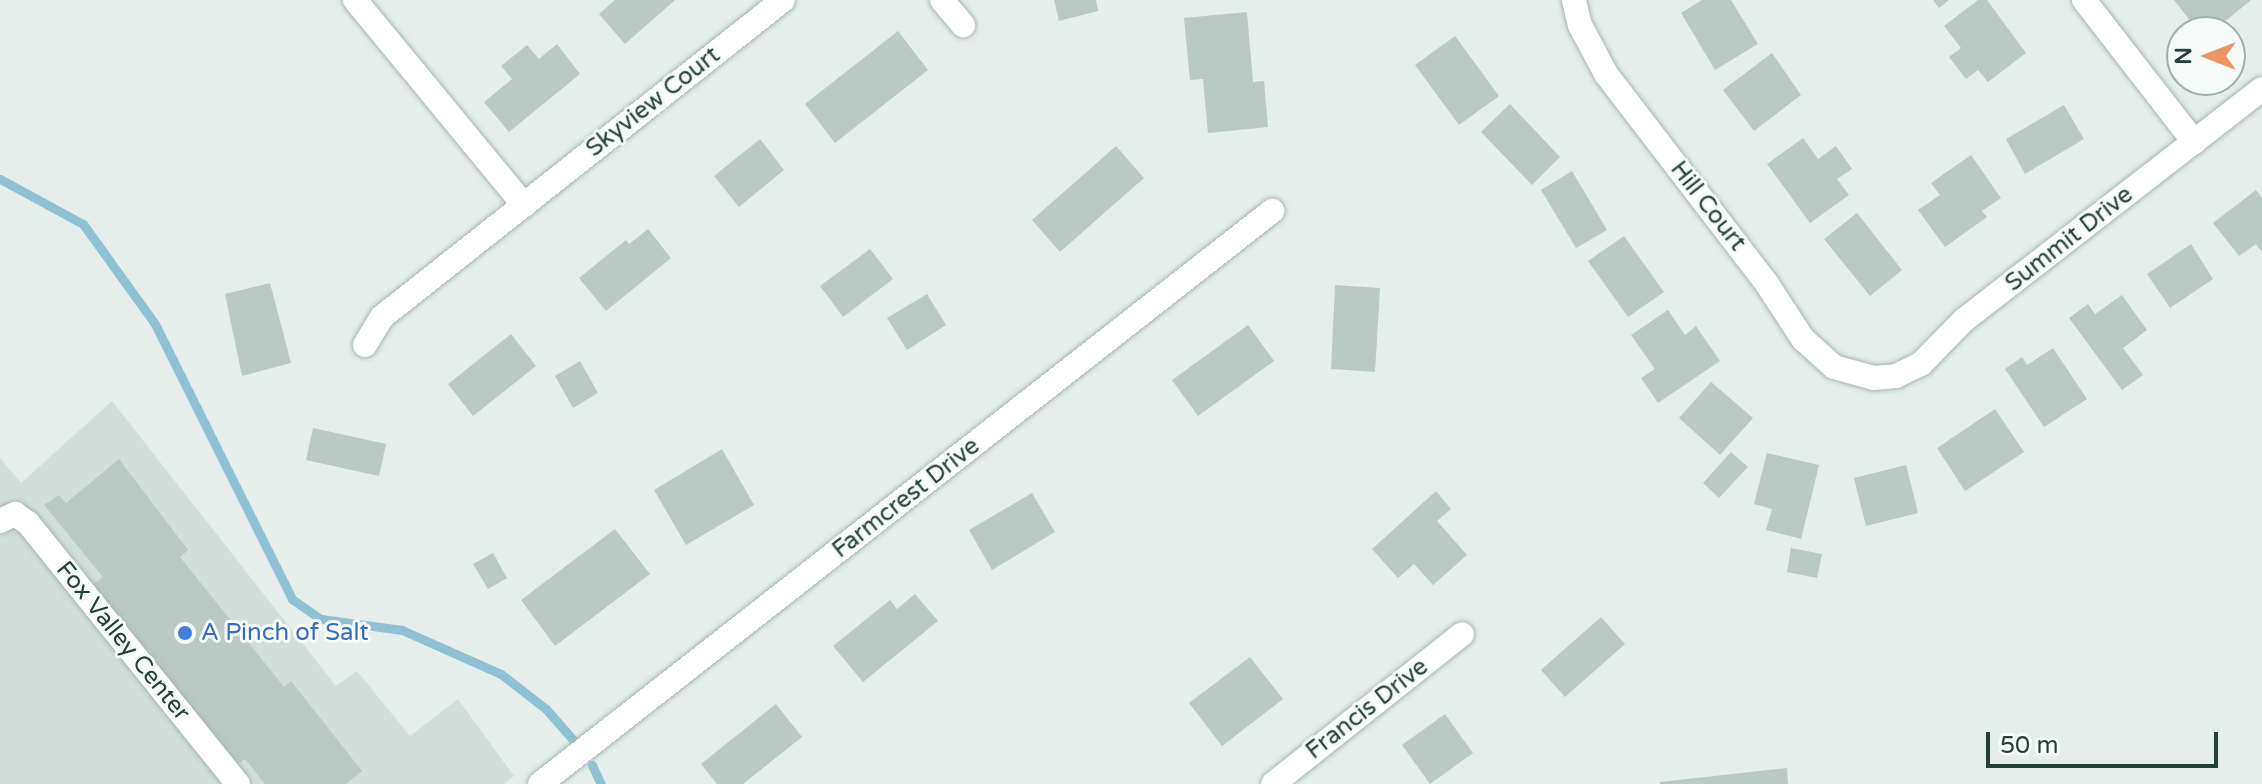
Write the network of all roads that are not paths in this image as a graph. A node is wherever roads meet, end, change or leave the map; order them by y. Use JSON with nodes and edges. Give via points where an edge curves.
{"nodes":[{"id":1,"x":355,"y":0,"type":"edge"},
{"id":2,"x":783,"y":0,"type":"edge"},
{"id":3,"x":942,"y":0,"type":"edge"},
{"id":4,"x":1574,"y":0,"type":"edge"},
{"id":5,"x":2084,"y":0,"type":"edge"},
{"id":6,"x":963,"y":25,"type":"dead end"},
{"id":7,"x":2262,"y":89,"type":"edge"},
{"id":8,"x":2194,"y":142,"type":"junction"},
{"id":9,"x":524,"y":205,"type":"junction"},
{"id":10,"x":1272,"y":211,"type":"dead end"},
{"id":11,"x":365,"y":345,"type":"dead end"},
{"id":12,"x":1874,"y":378,"type":"joint"},
{"id":13,"x":0,"y":521,"type":"edge"},
{"id":14,"x":1462,"y":634,"type":"dead end"},
{"id":15,"x":238,"y":784,"type":"edge"},
{"id":16,"x":540,"y":784,"type":"edge"},
{"id":17,"x":1273,"y":784,"type":"edge"}],
"edges":[{"from":1,"to":9,"type":"street"},
{"from":2,"to":9,"type":"street","name":"Skyview Court"},
{"from":3,"to":6,"type":"street"},
{"from":4,"to":12,"type":"street","name":"Hill Court","via":[[1580,25],[1606,74],[1803,339],[1834,367]]},
{"from":5,"to":8,"type":"street"},
{"from":7,"to":8,"type":"street","name":"Summit Drive"},
{"from":8,"to":12,"type":"street","name":"Summit Drive","via":[[1964,320],[1921,364],[1896,376]]},
{"from":9,"to":11,"type":"street","name":"Skyview Court","via":[[382,317]]},
{"from":10,"to":16,"type":"street","name":"Farmcrest Drive"},
{"from":13,"to":15,"type":"street","name":"Fox Valley Center","via":[[15,514],[28,523]]},
{"from":14,"to":17,"type":"street","name":"Francis Drive"}]}
